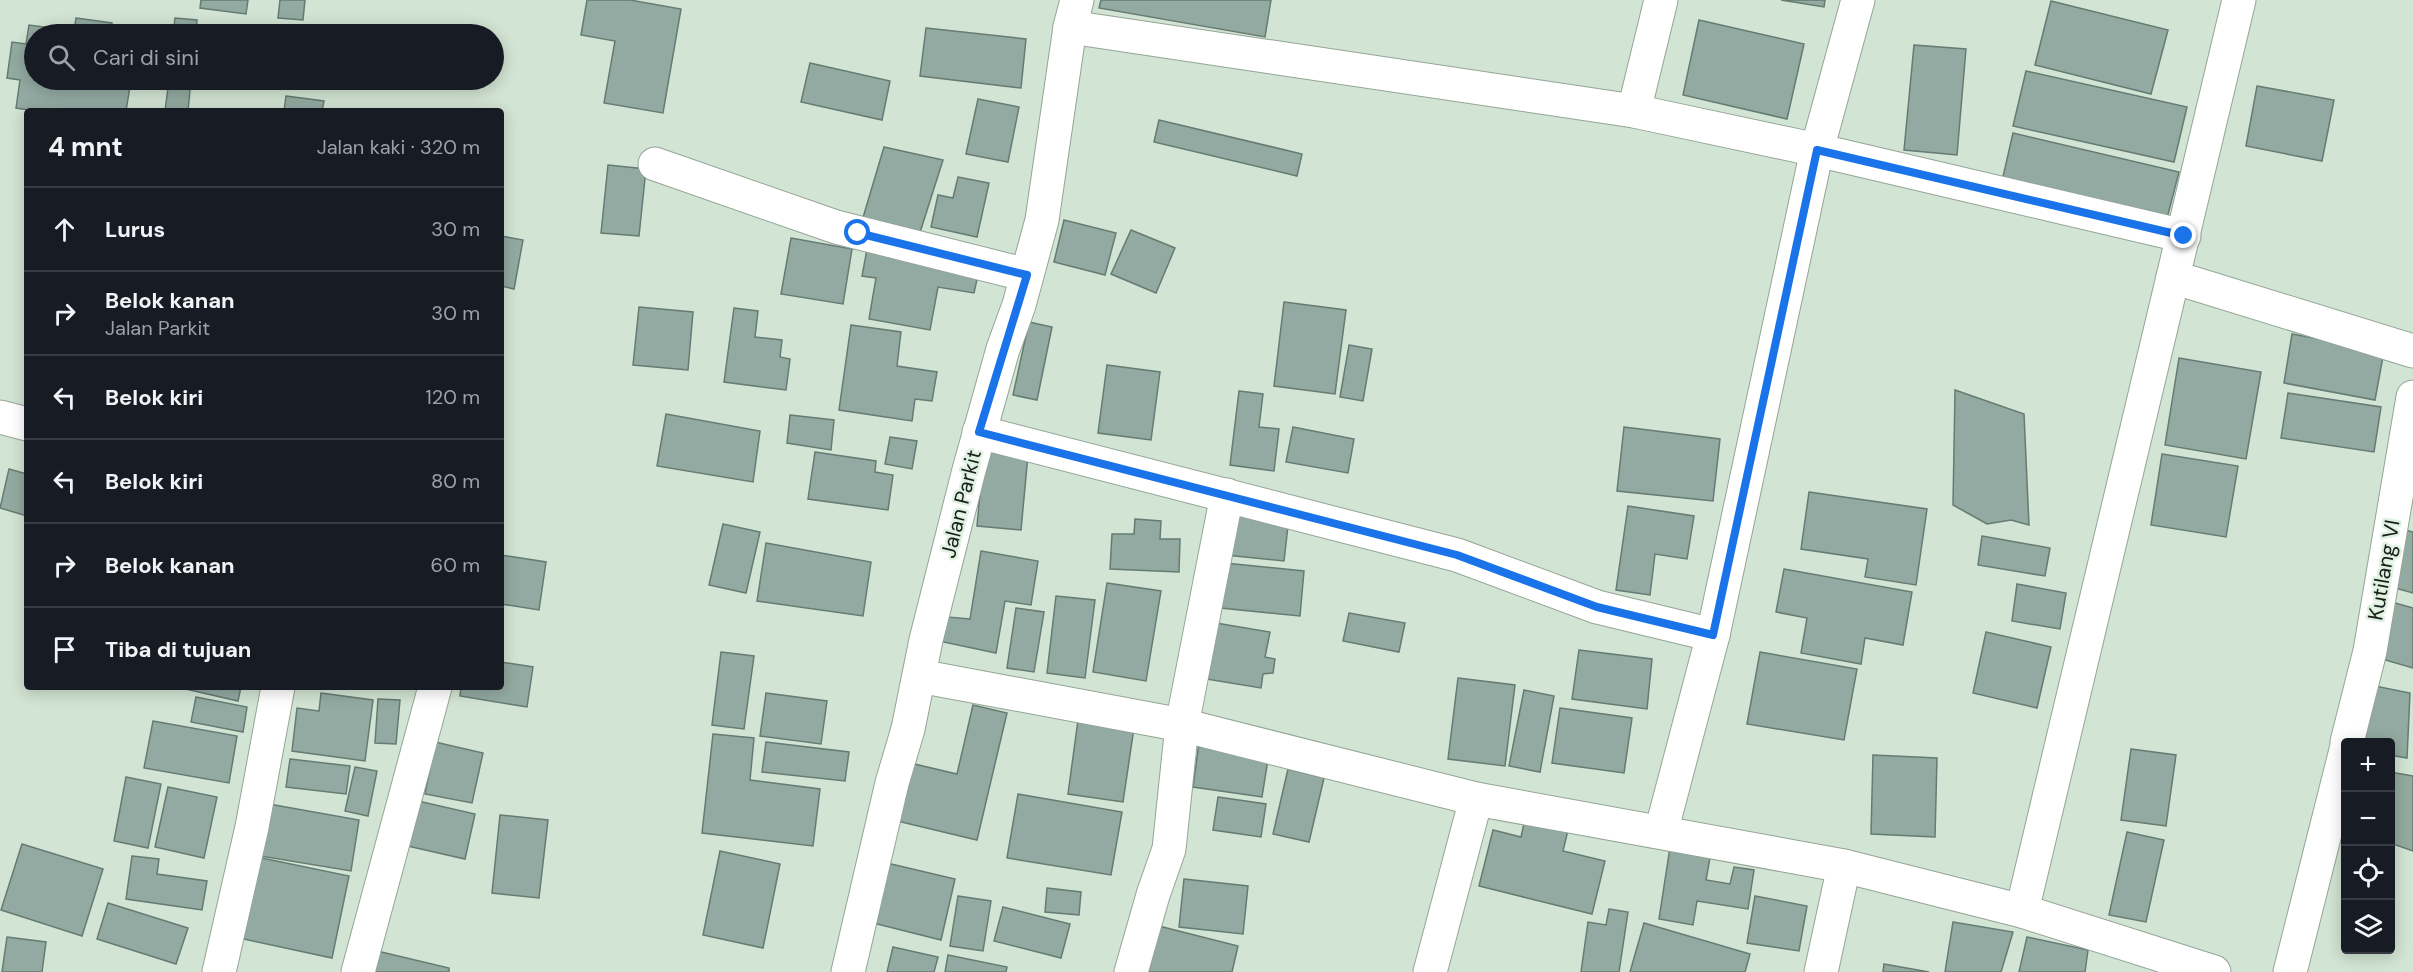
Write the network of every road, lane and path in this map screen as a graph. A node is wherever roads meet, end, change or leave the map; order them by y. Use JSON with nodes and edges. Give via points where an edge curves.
{"nodes":[{"id":1,"x":1661,"y":0,"type":"edge"},
{"id":2,"x":1858,"y":0,"type":"edge"},
{"id":3,"x":2239,"y":0,"type":"edge"},
{"id":4,"x":1073,"y":14,"type":"edge"},
{"id":5,"x":1634,"y":111,"type":"junction"},
{"id":6,"x":1817,"y":150,"type":"junction"},
{"id":7,"x":655,"y":164,"type":"dead end"},
{"id":8,"x":2178,"y":257,"type":"junction"},
{"id":9,"x":1027,"y":275,"type":"junction"},
{"id":10,"x":2413,"y":351,"type":"edge"},
{"id":11,"x":2413,"y":397,"type":"edge"},
{"id":12,"x":0,"y":417,"type":"edge"},
{"id":13,"x":24,"y":423,"type":"edge"},
{"id":14,"x":979,"y":432,"type":"junction"},
{"id":15,"x":1227,"y":495,"type":"junction"},
{"id":16,"x":1713,"y":635,"type":"junction"},
{"id":17,"x":919,"y":676,"type":"junction"},
{"id":18,"x":277,"y":690,"type":"edge"},
{"id":19,"x":434,"y":690,"type":"edge"},
{"id":20,"x":1182,"y":725,"type":"junction"},
{"id":21,"x":2348,"y":738,"type":"edge"},
{"id":22,"x":2341,"y":770,"type":"edge"},
{"id":23,"x":1476,"y":799,"type":"junction"},
{"id":24,"x":1661,"y":832,"type":"junction"},
{"id":25,"x":1844,"y":866,"type":"junction"},
{"id":26,"x":2022,"y":911,"type":"junction"},
{"id":27,"x":219,"y":972,"type":"edge"},
{"id":28,"x":358,"y":972,"type":"edge"},
{"id":29,"x":848,"y":972,"type":"edge"},
{"id":30,"x":1131,"y":972,"type":"edge"},
{"id":31,"x":1430,"y":972,"type":"edge"},
{"id":32,"x":1821,"y":972,"type":"edge"},
{"id":33,"x":2214,"y":972,"type":"edge"},
{"id":34,"x":2290,"y":972,"type":"edge"}],
"edges":[{"from":1,"to":5,"type":"street"},
{"from":2,"to":6,"type":"street"},
{"from":3,"to":8,"type":"street"},
{"from":4,"to":5,"type":"street"},
{"from":4,"to":9,"type":"street","name":"Jalan Parkit","via":[[1042,220]]},
{"from":5,"to":6,"type":"street"},
{"from":6,"to":8,"type":"street"},
{"from":6,"to":16,"type":"street"},
{"from":7,"to":9,"type":"street","via":[[836,227]]},
{"from":8,"to":10,"type":"street"},
{"from":8,"to":26,"type":"street"},
{"from":9,"to":14,"type":"street","name":"Jalan Parkit"},
{"from":11,"to":21,"type":"street","name":"Kutilang VI","via":[[2370,651]]},
{"from":12,"to":13,"type":"street"},
{"from":14,"to":15,"type":"street"},
{"from":14,"to":17,"type":"street","name":"Jalan Parkit"},
{"from":15,"to":16,"type":"street","via":[[1457,555],[1597,607]]},
{"from":15,"to":20,"type":"street"},
{"from":16,"to":24,"type":"street"},
{"from":17,"to":20,"type":"street"},
{"from":17,"to":29,"type":"street","name":"Jalan Parkit"},
{"from":18,"to":27,"type":"street"},
{"from":19,"to":28,"type":"street"},
{"from":20,"to":23,"type":"street"},
{"from":20,"to":30,"type":"street","via":[[1168,849]]},
{"from":22,"to":34,"type":"street"},
{"from":23,"to":24,"type":"street"},
{"from":23,"to":31,"type":"street"},
{"from":24,"to":25,"type":"street"},
{"from":25,"to":26,"type":"street"},
{"from":25,"to":32,"type":"street"},
{"from":26,"to":33,"type":"street"}]}
